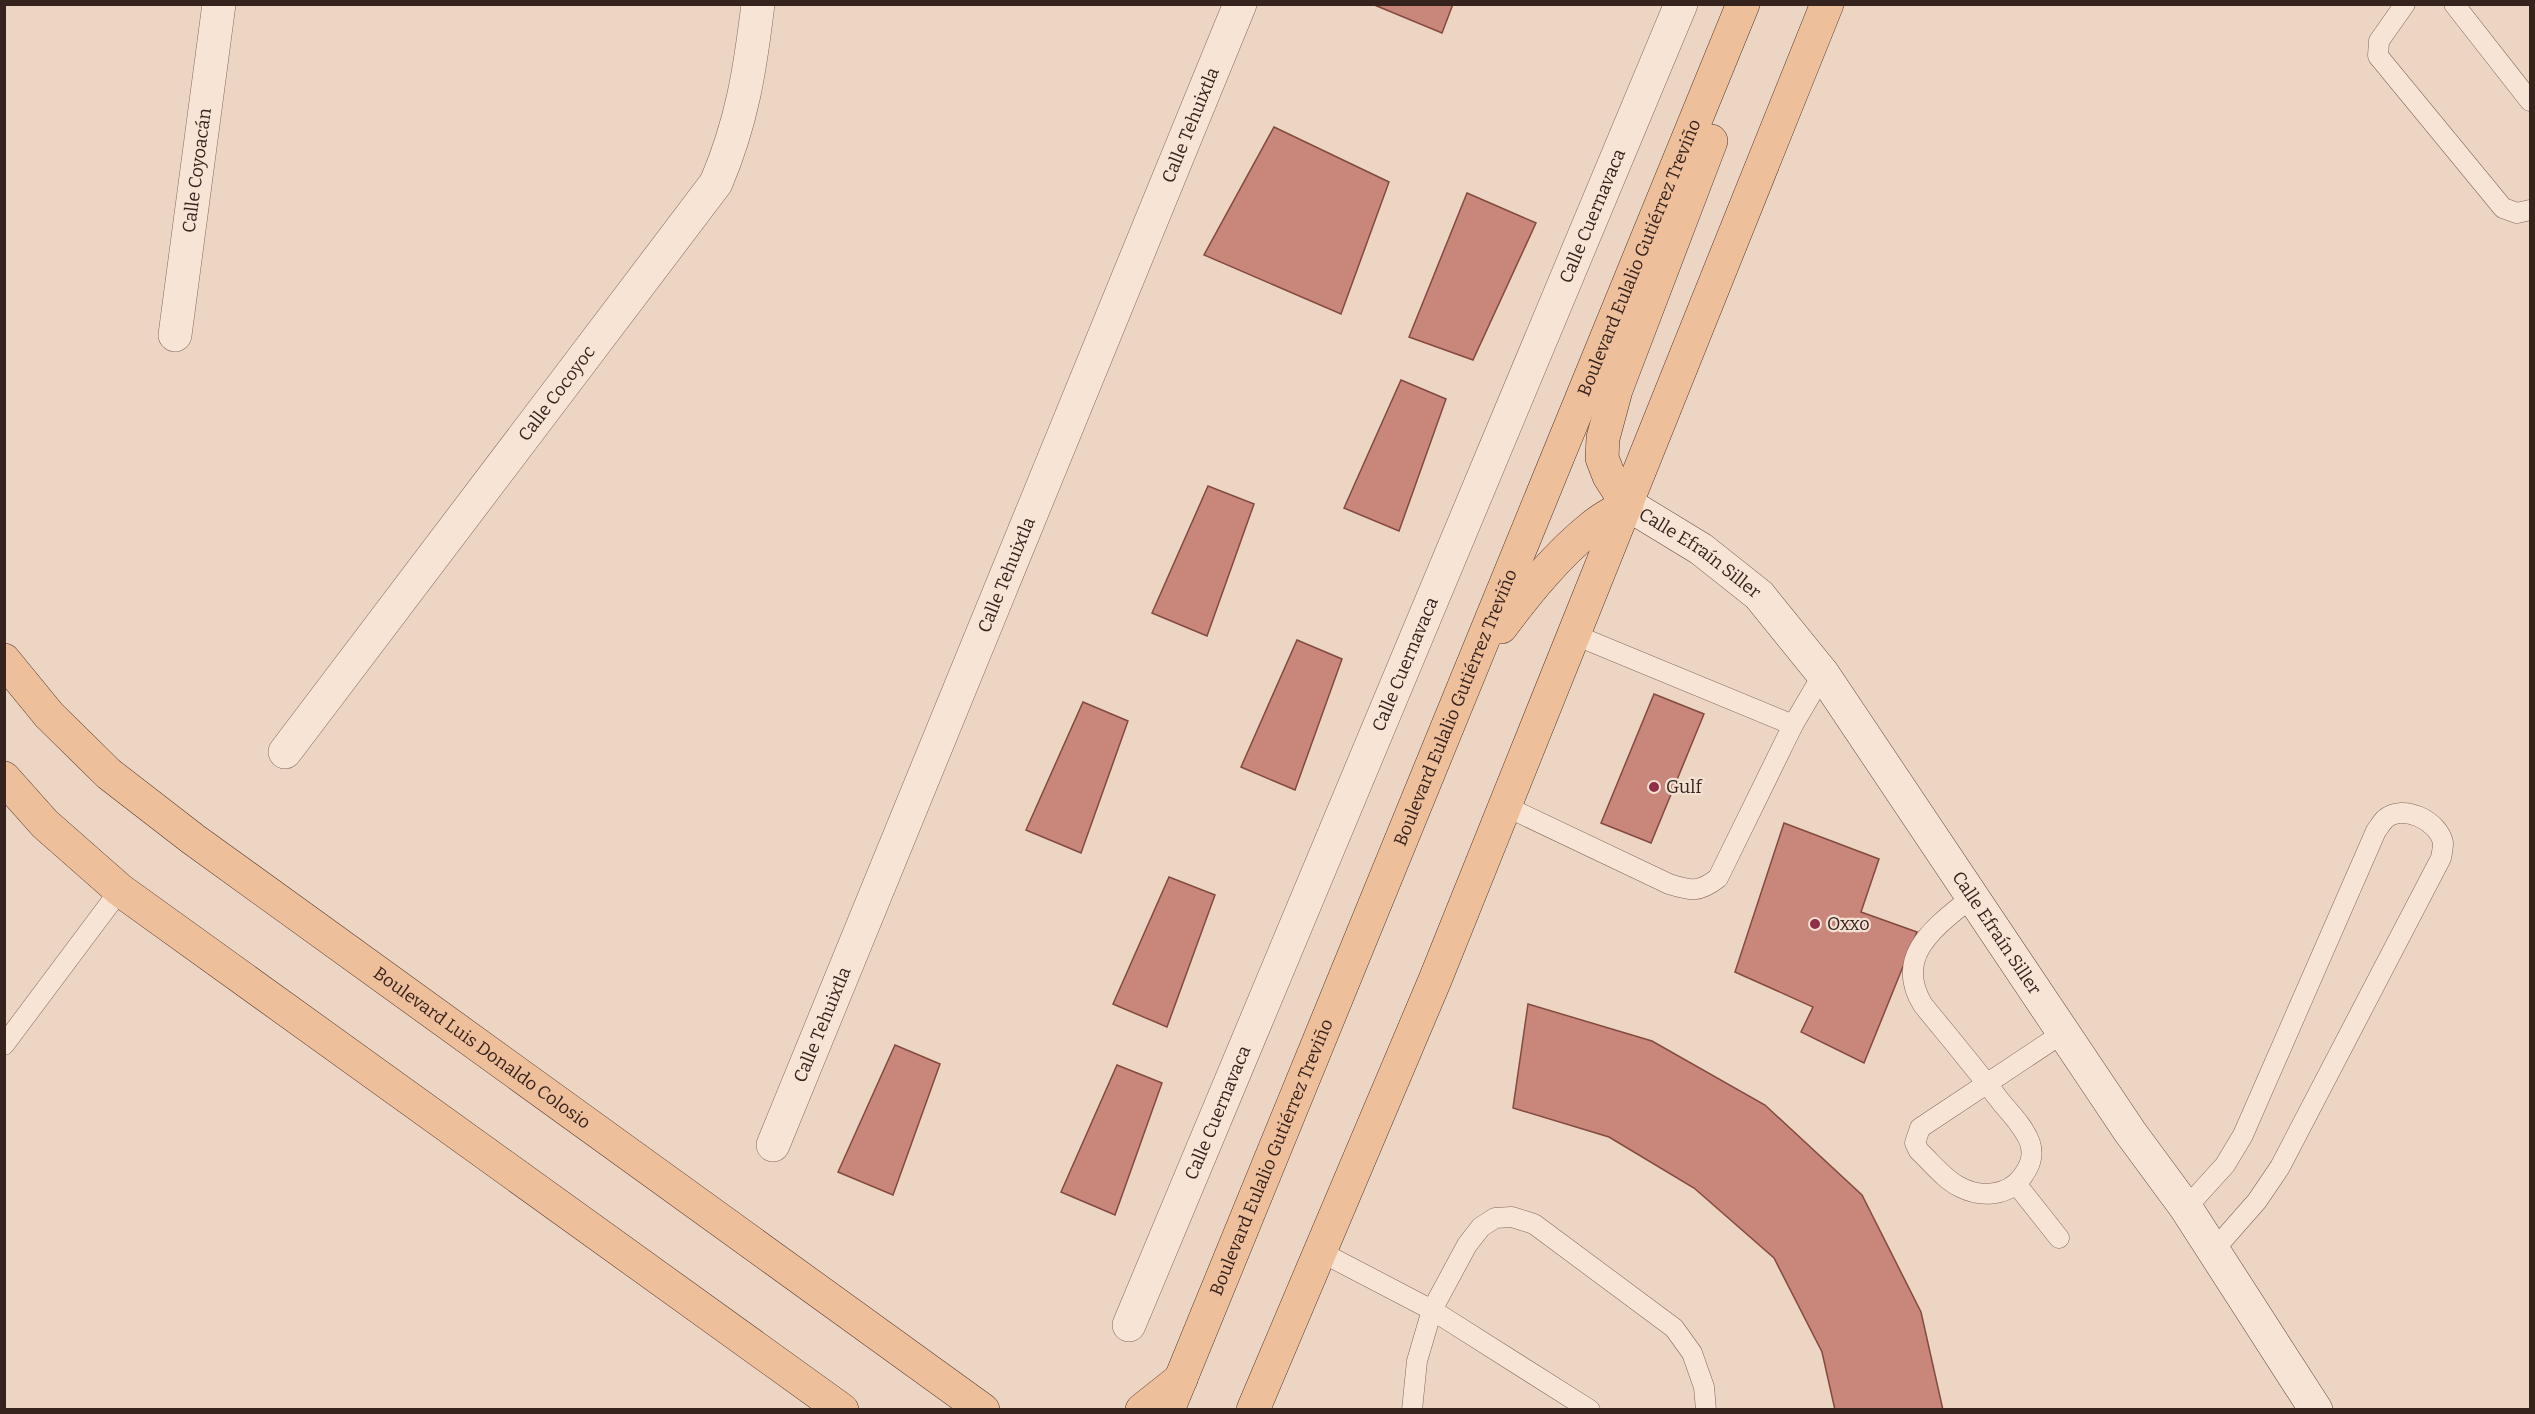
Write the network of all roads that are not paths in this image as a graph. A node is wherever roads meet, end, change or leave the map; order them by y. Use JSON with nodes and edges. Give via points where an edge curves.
{"nodes":[{"id":1,"x":219,"y":4,"type":"edge"},
{"id":2,"x":758,"y":4,"type":"edge"},
{"id":3,"x":1240,"y":4,"type":"edge"},
{"id":4,"x":1681,"y":4,"type":"edge"},
{"id":5,"x":1827,"y":4,"type":"edge"},
{"id":6,"x":2404,"y":4,"type":"edge"},
{"id":7,"x":2454,"y":4,"type":"edge"},
{"id":8,"x":1742,"y":7,"type":"edge"},
{"id":9,"x":2530,"y":101,"type":"edge"},
{"id":10,"x":2530,"y":210,"type":"edge"},
{"id":11,"x":175,"y":334,"type":"dead end"},
{"id":12,"x":1627,"y":504,"type":"junction"},
{"id":13,"x":1575,"y":635,"type":"junction"},
{"id":14,"x":4,"y":660,"type":"edge"},
{"id":15,"x":1475,"y":662,"type":"junction"},
{"id":16,"x":1823,"y":674,"type":"junction"},
{"id":17,"x":1793,"y":725,"type":"junction"},
{"id":18,"x":285,"y":752,"type":"dead end"},
{"id":19,"x":4,"y":778,"type":"edge"},
{"id":20,"x":1505,"y":806,"type":"junction"},
{"id":21,"x":120,"y":890,"type":"junction"},
{"id":22,"x":1972,"y":897,"type":"junction"},
{"id":23,"x":2063,"y":1033,"type":"junction"},
{"id":24,"x":4,"y":1045,"type":"edge"},
{"id":25,"x":1986,"y":1083,"type":"junction"},
{"id":26,"x":773,"y":1145,"type":"dead end"},
{"id":27,"x":2017,"y":1185,"type":"junction"},
{"id":28,"x":2186,"y":1208,"type":"junction"},
{"id":29,"x":2059,"y":1238,"type":"dead end"},
{"id":30,"x":1319,"y":1251,"type":"junction"},
{"id":31,"x":2213,"y":1251,"type":"junction"},
{"id":32,"x":1432,"y":1310,"type":"junction"},
{"id":33,"x":1129,"y":1325,"type":"dead end"},
{"id":34,"x":1268,"y":1375,"type":"junction"},
{"id":35,"x":1182,"y":1378,"type":"junction"},
{"id":36,"x":842,"y":1410,"type":"edge"},
{"id":37,"x":983,"y":1410,"type":"edge"},
{"id":38,"x":1142,"y":1410,"type":"edge"},
{"id":39,"x":1168,"y":1410,"type":"edge"},
{"id":40,"x":1253,"y":1410,"type":"edge"},
{"id":41,"x":1272,"y":1410,"type":"edge"},
{"id":42,"x":1412,"y":1410,"type":"edge"},
{"id":43,"x":1590,"y":1410,"type":"edge"},
{"id":44,"x":1706,"y":1410,"type":"edge"},
{"id":45,"x":2316,"y":1410,"type":"edge"}],
"edges":[{"from":1,"to":11,"type":"street","name":"Calle Coyoacán"},
{"from":2,"to":18,"type":"street","name":"Calle Cocoyoc","via":[[743,106],[716,183]]},
{"from":3,"to":26,"type":"street","name":"Calle Tehuixtla"},
{"from":4,"to":33,"type":"street","name":"Calle Cuernavaca"},
{"from":5,"to":12,"type":"main road"},
{"from":6,"to":10,"type":"lane","via":[[2379,41],[2378,56],[2503,208],[2517,213]]},
{"from":7,"to":9,"type":"lane"},
{"from":8,"to":12,"type":"main road","via":[[1728,98],[1616,390],[1603,438],[1605,467]]},
{"from":8,"to":15,"type":"main road","name":"Boulevard Eulalio Gutiérrez Treviño"},
{"from":12,"to":13,"type":"main road"},
{"from":12,"to":15,"type":"main road","via":[[1593,526],[1560,557],[1522,598]]},
{"from":12,"to":16,"type":"street","name":"Calle Efraín Siller","via":[[1701,549],[1759,595]]},
{"from":13,"to":17,"type":"lane"},
{"from":13,"to":20,"type":"main road"},
{"from":14,"to":37,"type":"main road","name":"Boulevard Luis Donaldo Colosio","via":[[50,715],[109,774]]},
{"from":15,"to":35,"type":"main road","name":"Boulevard Eulalio Gutiérrez Treviño"},
{"from":16,"to":17,"type":"lane"},
{"from":16,"to":22,"type":"street","name":"Calle Efraín Siller"},
{"from":17,"to":20,"type":"lane","via":[[1718,878],[1705,888],[1688,890],[1669,884]]},
{"from":19,"to":21,"type":"main road","via":[[45,824]]},
{"from":20,"to":30,"type":"main road"},
{"from":21,"to":24,"type":"lane"},
{"from":21,"to":36,"type":"main road"},
{"from":22,"to":23,"type":"street","name":"Calle Efraín Siller"},
{"from":22,"to":25,"type":"lane","via":[[1929,933],[1912,971],[1914,992]]},
{"from":23,"to":25,"type":"lane"},
{"from":23,"to":28,"type":"street","name":"Calle Efraín Siller"},
{"from":25,"to":27,"type":"lane","via":[[2030,1144],[2029,1168]]},
{"from":25,"to":27,"type":"lane","via":[[1920,1128],[1916,1143],[1919,1151],[1958,1187],[1988,1194]]},
{"from":27,"to":29,"type":"lane"},
{"from":28,"to":31,"type":"street","name":"Calle Efraín Siller"},
{"from":28,"to":31,"type":"lane","via":[[2225,1165],[2243,1135],[2376,831],[2386,818],[2401,813],[2417,816],[2434,827],[2443,843],[2441,858],[2280,1167],[2257,1201]]},
{"from":30,"to":32,"type":"lane"},
{"from":30,"to":34,"type":"main road"},
{"from":31,"to":45,"type":"street","name":"Calle Efraín Siller"},
{"from":32,"to":42,"type":"lane","via":[[1418,1361]]},
{"from":32,"to":43,"type":"lane"},
{"from":32,"to":44,"type":"lane","via":[[1481,1227],[1495,1218],[1512,1217],[1534,1224],[1674,1328],[1692,1353],[1704,1387]]},
{"from":34,"to":40,"type":"main road"},
{"from":34,"to":41,"type":"main road"},
{"from":35,"to":38,"type":"main road"},
{"from":35,"to":39,"type":"main road","name":"Boulevard Eulalio Gutiérrez Treviño"}]}
